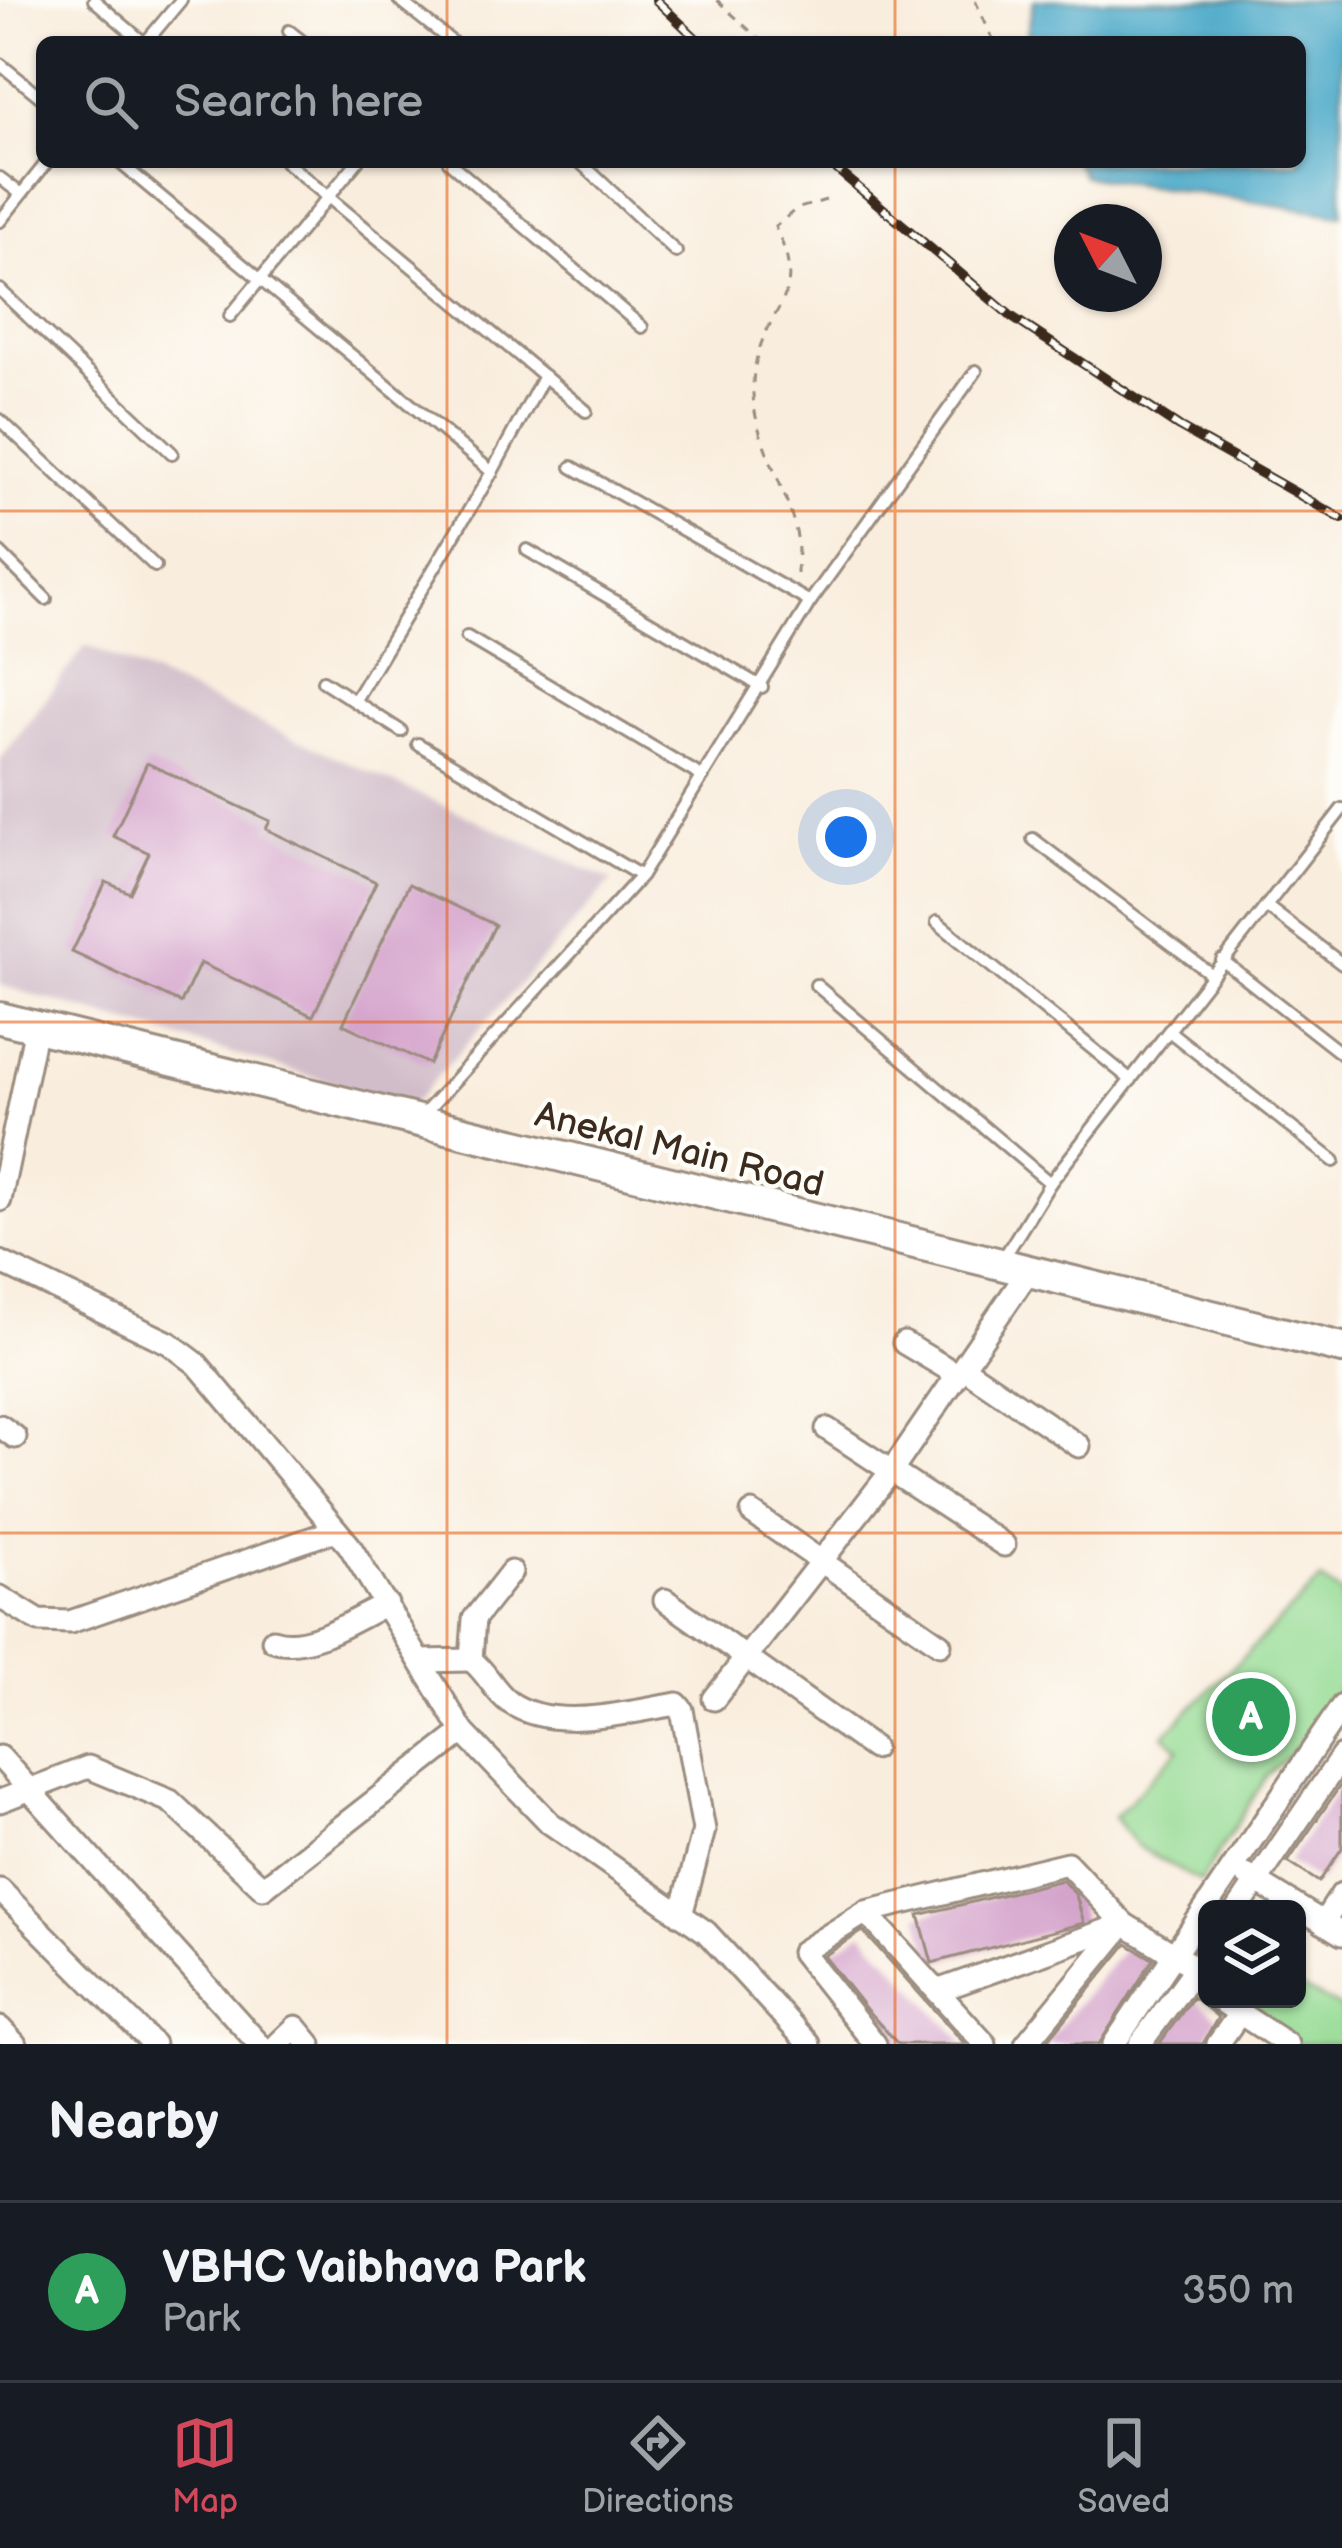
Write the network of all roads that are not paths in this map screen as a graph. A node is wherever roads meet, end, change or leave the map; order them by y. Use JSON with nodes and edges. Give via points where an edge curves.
{"nodes":[{"id":1,"x":94,"y":0,"type":"edge"},
{"id":2,"x":181,"y":0,"type":"edge"},
{"id":3,"x":399,"y":0,"type":"edge"},
{"id":4,"x":289,"y":31,"type":"dead end"},
{"id":5,"x":138,"y":36,"type":"edge"},
{"id":6,"x":150,"y":36,"type":"edge"},
{"id":7,"x":295,"y":36,"type":"edge"},
{"id":8,"x":444,"y":36,"type":"edge"},
{"id":9,"x":0,"y":64,"type":"edge"},
{"id":10,"x":36,"y":93,"type":"edge"},
{"id":11,"x":42,"y":168,"type":"edge"},
{"id":12,"x":126,"y":168,"type":"edge"},
{"id":13,"x":293,"y":168,"type":"edge"},
{"id":14,"x":352,"y":168,"type":"edge"},
{"id":15,"x":455,"y":168,"type":"edge"},
{"id":16,"x":586,"y":168,"type":"edge"},
{"id":17,"x":0,"y":178,"type":"edge"},
{"id":18,"x":21,"y":194,"type":"junction"},
{"id":19,"x":328,"y":197,"type":"junction"},
{"id":20,"x":0,"y":221,"type":"edge"},
{"id":21,"x":676,"y":252,"type":"dead end"},
{"id":22,"x":260,"y":280,"type":"junction"},
{"id":23,"x":0,"y":290,"type":"edge"},
{"id":24,"x":230,"y":316,"type":"dead end"},
{"id":25,"x":642,"y":327,"type":"dead end"},
{"id":26,"x":976,"y":371,"type":"dead end"},
{"id":27,"x":544,"y":376,"type":"junction"},
{"id":28,"x":586,"y":411,"type":"dead end"},
{"id":29,"x":0,"y":420,"type":"edge"},
{"id":30,"x":172,"y":453,"type":"dead end"},
{"id":31,"x":572,"y":467,"type":"dead end"},
{"id":32,"x":492,"y":472,"type":"junction"},
{"id":33,"x":527,"y":550,"type":"dead end"},
{"id":34,"x":0,"y":553,"type":"edge"},
{"id":35,"x":155,"y":566,"type":"dead end"},
{"id":36,"x":46,"y":599,"type":"dead end"},
{"id":37,"x":810,"y":602,"type":"junction"},
{"id":38,"x":467,"y":637,"type":"dead end"},
{"id":39,"x":323,"y":681,"type":"dead end"},
{"id":40,"x":762,"y":687,"type":"junction"},
{"id":41,"x":355,"y":700,"type":"junction"},
{"id":42,"x":401,"y":731,"type":"dead end"},
{"id":43,"x":418,"y":744,"type":"dead end"},
{"id":44,"x":703,"y":777,"type":"junction"},
{"id":45,"x":1342,"y":809,"type":"edge"},
{"id":46,"x":1033,"y":839,"type":"dead end"},
{"id":47,"x":641,"y":876,"type":"junction"},
{"id":48,"x":1266,"y":906,"type":"junction"},
{"id":49,"x":937,"y":922,"type":"dead end"},
{"id":50,"x":1222,"y":960,"type":"junction"},
{"id":51,"x":1342,"y":964,"type":"edge"},
{"id":52,"x":1210,"y":974,"type":"junction"},
{"id":53,"x":816,"y":985,"type":"dead end"},
{"id":54,"x":0,"y":1018,"type":"edge"},
{"id":55,"x":36,"y":1027,"type":"junction"},
{"id":56,"x":1169,"y":1031,"type":"junction"},
{"id":57,"x":1342,"y":1054,"type":"edge"},
{"id":58,"x":1131,"y":1080,"type":"junction"},
{"id":59,"x":416,"y":1123,"type":"junction"},
{"id":60,"x":1334,"y":1161,"type":"dead end"},
{"id":61,"x":1050,"y":1183,"type":"junction"},
{"id":62,"x":0,"y":1200,"type":"edge"},
{"id":63,"x":0,"y":1262,"type":"edge"},
{"id":64,"x":1014,"y":1270,"type":"junction"},
{"id":65,"x":904,"y":1343,"type":"dead end"},
{"id":66,"x":1342,"y":1348,"type":"edge"},
{"id":67,"x":961,"y":1371,"type":"junction"},
{"id":68,"x":827,"y":1429,"type":"dead end"},
{"id":69,"x":1078,"y":1446,"type":"dead end"},
{"id":70,"x":893,"y":1469,"type":"junction"},
{"id":71,"x":752,"y":1514,"type":"dead end"},
{"id":72,"x":336,"y":1530,"type":"junction"},
{"id":73,"x":1004,"y":1544,"type":"dead end"},
{"id":74,"x":819,"y":1564,"type":"junction"},
{"id":75,"x":511,"y":1572,"type":"dead end"},
{"id":76,"x":0,"y":1597,"type":"edge"},
{"id":77,"x":665,"y":1600,"type":"dead end"},
{"id":78,"x":387,"y":1604,"type":"junction"},
{"id":79,"x":273,"y":1640,"type":"dead end"},
{"id":80,"x":940,"y":1644,"type":"dead end"},
{"id":81,"x":471,"y":1660,"type":"junction"},
{"id":82,"x":745,"y":1660,"type":"junction"},
{"id":83,"x":422,"y":1661,"type":"junction"},
{"id":84,"x":714,"y":1700,"type":"dead end"},
{"id":85,"x":1342,"y":1706,"type":"edge"},
{"id":86,"x":463,"y":1732,"type":"junction"},
{"id":87,"x":873,"y":1748,"type":"dead end"},
{"id":88,"x":1342,"y":1756,"type":"edge"},
{"id":89,"x":0,"y":1757,"type":"edge"},
{"id":90,"x":11,"y":1793,"type":"edge"},
{"id":91,"x":1234,"y":1867,"type":"junction"},
{"id":92,"x":1257,"y":1882,"type":"junction"},
{"id":93,"x":0,"y":1890,"type":"edge"},
{"id":94,"x":1342,"y":1894,"type":"edge"},
{"id":95,"x":1244,"y":1900,"type":"edge"},
{"id":96,"x":866,"y":1912,"type":"junction"},
{"id":97,"x":681,"y":1915,"type":"junction"},
{"id":98,"x":1124,"y":1924,"type":"junction"},
{"id":99,"x":1332,"y":1929,"type":"edge"},
{"id":100,"x":1177,"y":1953,"type":"junction"},
{"id":101,"x":1198,"y":1959,"type":"edge"},
{"id":102,"x":1198,"y":1965,"type":"edge"},
{"id":103,"x":937,"y":1991,"type":"junction"},
{"id":104,"x":1230,"y":2008,"type":"edge"},
{"id":105,"x":1239,"y":2014,"type":"junction"},
{"id":106,"x":0,"y":2028,"type":"edge"},
{"id":107,"x":15,"y":2044,"type":"edge"},
{"id":108,"x":152,"y":2044,"type":"edge"},
{"id":109,"x":259,"y":2044,"type":"edge"},
{"id":110,"x":278,"y":2044,"type":"edge"},
{"id":111,"x":310,"y":2044,"type":"edge"},
{"id":112,"x":809,"y":2044,"type":"edge"},
{"id":113,"x":875,"y":2044,"type":"edge"},
{"id":114,"x":985,"y":2044,"type":"edge"},
{"id":115,"x":1026,"y":2044,"type":"edge"},
{"id":116,"x":1114,"y":2044,"type":"edge"},
{"id":117,"x":1140,"y":2044,"type":"edge"},
{"id":118,"x":1219,"y":2044,"type":"edge"},
{"id":119,"x":1287,"y":2044,"type":"edge"}],
"edges":[{"from":1,"to":5,"type":"lane"},
{"from":2,"to":6,"type":"lane"},
{"from":3,"to":8,"type":"lane"},
{"from":4,"to":7,"type":"lane"},
{"from":9,"to":10,"type":"lane"},
{"from":11,"to":18,"type":"lane"},
{"from":12,"to":22,"type":"lane"},
{"from":13,"to":19,"type":"lane"},
{"from":14,"to":19,"type":"lane"},
{"from":15,"to":25,"type":"lane"},
{"from":16,"to":21,"type":"lane"},
{"from":17,"to":18,"type":"lane"},
{"from":18,"to":20,"type":"lane"},
{"from":19,"to":22,"type":"lane"},
{"from":19,"to":27,"type":"lane"},
{"from":22,"to":24,"type":"lane"},
{"from":22,"to":32,"type":"lane"},
{"from":23,"to":30,"type":"lane"},
{"from":26,"to":37,"type":"lane"},
{"from":27,"to":28,"type":"lane"},
{"from":27,"to":32,"type":"lane"},
{"from":29,"to":35,"type":"lane"},
{"from":31,"to":37,"type":"lane"},
{"from":32,"to":41,"type":"lane"},
{"from":33,"to":40,"type":"lane"},
{"from":34,"to":36,"type":"lane"},
{"from":37,"to":40,"type":"lane"},
{"from":38,"to":44,"type":"lane"},
{"from":39,"to":41,"type":"lane"},
{"from":40,"to":44,"type":"lane"},
{"from":41,"to":42,"type":"lane"},
{"from":43,"to":47,"type":"lane"},
{"from":44,"to":47,"type":"lane"},
{"from":45,"to":48,"type":"lane"},
{"from":46,"to":52,"type":"lane"},
{"from":47,"to":59,"type":"lane"},
{"from":48,"to":50,"type":"lane"},
{"from":48,"to":51,"type":"lane"},
{"from":49,"to":58,"type":"lane"},
{"from":50,"to":52,"type":"lane"},
{"from":50,"to":57,"type":"lane"},
{"from":52,"to":56,"type":"lane"},
{"from":53,"to":61,"type":"lane"},
{"from":54,"to":55,"type":"main road","name":"Anekal Main Road"},
{"from":55,"to":59,"type":"main road","name":"Anekal Main Road"},
{"from":55,"to":62,"type":"street"},
{"from":56,"to":58,"type":"lane"},
{"from":56,"to":60,"type":"lane"},
{"from":58,"to":61,"type":"lane"},
{"from":59,"to":64,"type":"main road","name":"Anekal Main Road"},
{"from":61,"to":64,"type":"lane","via":[[1022,1220]]},
{"from":63,"to":72,"type":"street","via":[[197,1364]]},
{"from":64,"to":66,"type":"main road","name":"Anekal Main Road"},
{"from":64,"to":67,"type":"street"},
{"from":65,"to":67,"type":"street"},
{"from":67,"to":69,"type":"street"},
{"from":67,"to":70,"type":"street"},
{"from":68,"to":70,"type":"street"},
{"from":70,"to":73,"type":"street"},
{"from":70,"to":74,"type":"street"},
{"from":71,"to":74,"type":"street"},
{"from":72,"to":76,"type":"street","via":[[70,1622],[40,1621]]},
{"from":72,"to":78,"type":"street"},
{"from":74,"to":80,"type":"street"},
{"from":74,"to":82,"type":"street"},
{"from":75,"to":81,"type":"street","via":[[474,1619]]},
{"from":77,"to":82,"type":"street"},
{"from":78,"to":79,"type":"street","via":[[309,1640]]},
{"from":78,"to":83,"type":"street"},
{"from":81,"to":83,"type":"street"},
{"from":81,"to":97,"type":"street","via":[[507,1701],[535,1712],[598,1716],[680,1706],[704,1830]]},
{"from":82,"to":84,"type":"street"},
{"from":82,"to":87,"type":"street"},
{"from":83,"to":86,"type":"street"},
{"from":85,"to":91,"type":"street"},
{"from":86,"to":90,"type":"street","via":[[263,1888],[170,1802],[88,1767]]},
{"from":86,"to":97,"type":"street","via":[[550,1823]]},
{"from":88,"to":92,"type":"street"},
{"from":89,"to":90,"type":"street"},
{"from":90,"to":109,"type":"street"},
{"from":91,"to":92,"type":"street"},
{"from":91,"to":100,"type":"street"},
{"from":92,"to":95,"type":"street"},
{"from":92,"to":99,"type":"street"},
{"from":93,"to":108,"type":"street"},
{"from":94,"to":99,"type":"street"},
{"from":96,"to":98,"type":"street","via":[[1067,1863]]},
{"from":96,"to":103,"type":"street"},
{"from":96,"to":113,"type":"street","via":[[802,1952]]},
{"from":97,"to":112,"type":"street"},
{"from":98,"to":100,"type":"street"},
{"from":98,"to":103,"type":"street"},
{"from":98,"to":115,"type":"street"},
{"from":100,"to":101,"type":"street"},
{"from":100,"to":116,"type":"street"},
{"from":102,"to":117,"type":"street"},
{"from":103,"to":114,"type":"street"},
{"from":104,"to":105,"type":"street"},
{"from":105,"to":118,"type":"street"},
{"from":105,"to":119,"type":"street"},
{"from":106,"to":107,"type":"street"},
{"from":110,"to":111,"type":"street","via":[[296,2027]]}]}
